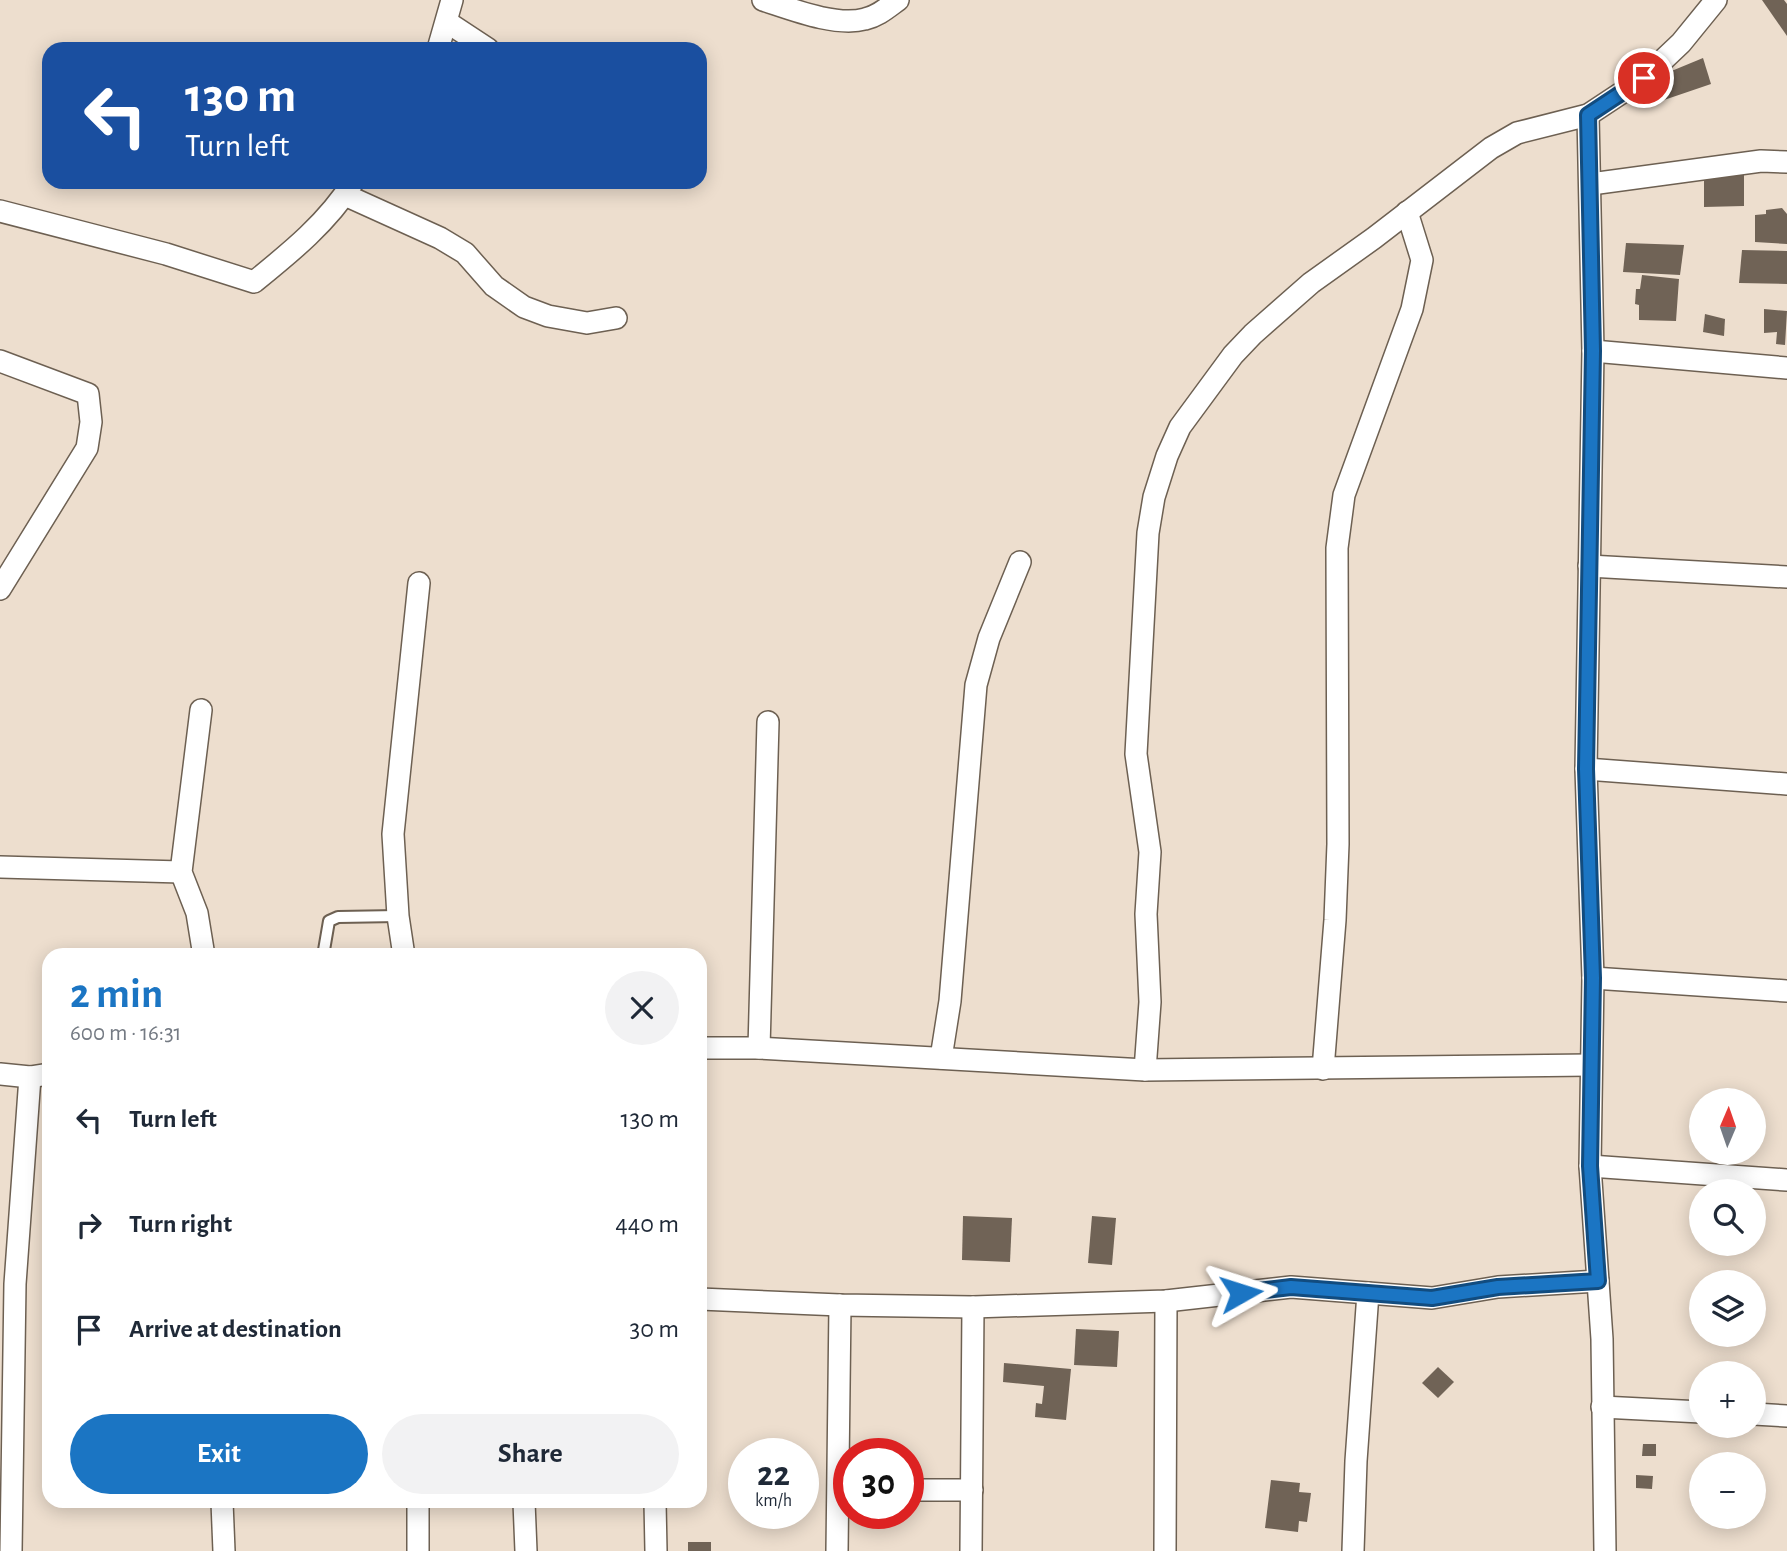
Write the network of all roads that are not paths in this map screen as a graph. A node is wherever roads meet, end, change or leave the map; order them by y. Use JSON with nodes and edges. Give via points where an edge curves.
{"nodes":[{"id":1,"x":452,"y":0,"type":"edge"},
{"id":2,"x":763,"y":0,"type":"edge"},
{"id":3,"x":898,"y":0,"type":"edge"},
{"id":4,"x":1716,"y":0,"type":"edge"},
{"id":5,"x":447,"y":22,"type":"junction"},
{"id":6,"x":440,"y":42,"type":"edge"},
{"id":7,"x":477,"y":42,"type":"edge"},
{"id":8,"x":1588,"y":115,"type":"junction"},
{"id":9,"x":1787,"y":162,"type":"edge"},
{"id":10,"x":1591,"y":184,"type":"junction"},
{"id":11,"x":348,"y":189,"type":"edge"},
{"id":12,"x":351,"y":189,"type":"edge"},
{"id":13,"x":0,"y":211,"type":"edge"},
{"id":14,"x":1407,"y":212,"type":"junction"},
{"id":15,"x":616,"y":318,"type":"dead end"},
{"id":16,"x":1593,"y":351,"type":"junction"},
{"id":17,"x":0,"y":360,"type":"edge"},
{"id":18,"x":1787,"y":368,"type":"edge"},
{"id":19,"x":1020,"y":562,"type":"dead end"},
{"id":20,"x":1589,"y":566,"type":"junction"},
{"id":21,"x":1787,"y":577,"type":"edge"},
{"id":22,"x":419,"y":583,"type":"dead end"},
{"id":23,"x":0,"y":589,"type":"edge"},
{"id":24,"x":201,"y":710,"type":"dead end"},
{"id":25,"x":768,"y":722,"type":"dead end"},
{"id":26,"x":1586,"y":769,"type":"junction"},
{"id":27,"x":1787,"y":783,"type":"edge"},
{"id":28,"x":0,"y":867,"type":"edge"},
{"id":29,"x":181,"y":872,"type":"junction"},
{"id":30,"x":398,"y":916,"type":"junction"},
{"id":31,"x":203,"y":948,"type":"edge"},
{"id":32,"x":324,"y":948,"type":"edge"},
{"id":33,"x":403,"y":948,"type":"edge"},
{"id":34,"x":1593,"y":978,"type":"junction"},
{"id":35,"x":1787,"y":991,"type":"edge"},
{"id":36,"x":707,"y":1048,"type":"edge"},
{"id":37,"x":759,"y":1048,"type":"junction"},
{"id":38,"x":941,"y":1058,"type":"junction"},
{"id":39,"x":1591,"y":1065,"type":"junction"},
{"id":40,"x":1323,"y":1069,"type":"junction"},
{"id":41,"x":1145,"y":1070,"type":"junction"},
{"id":42,"x":0,"y":1074,"type":"edge"},
{"id":43,"x":39,"y":1075,"type":"edge"},
{"id":44,"x":1590,"y":1166,"type":"junction"},
{"id":45,"x":1787,"y":1180,"type":"edge"},
{"id":46,"x":1598,"y":1281,"type":"junction"},
{"id":47,"x":7,"y":1283,"type":"edge"},
{"id":48,"x":1368,"y":1293,"type":"junction"},
{"id":49,"x":707,"y":1298,"type":"edge"},
{"id":50,"x":1166,"y":1301,"type":"junction"},
{"id":51,"x":840,"y":1305,"type":"junction"},
{"id":52,"x":973,"y":1307,"type":"junction"},
{"id":53,"x":1602,"y":1408,"type":"junction"},
{"id":54,"x":1689,"y":1412,"type":"edge"},
{"id":55,"x":1766,"y":1415,"type":"edge"},
{"id":56,"x":1787,"y":1416,"type":"edge"},
{"id":57,"x":842,"y":1438,"type":"edge"},
{"id":58,"x":924,"y":1490,"type":"edge"},
{"id":59,"x":972,"y":1490,"type":"junction"},
{"id":60,"x":222,"y":1508,"type":"edge"},
{"id":61,"x":418,"y":1508,"type":"edge"},
{"id":62,"x":524,"y":1508,"type":"edge"},
{"id":63,"x":655,"y":1508,"type":"edge"},
{"id":64,"x":839,"y":1529,"type":"edge"},
{"id":65,"x":11,"y":1551,"type":"edge"},
{"id":66,"x":224,"y":1551,"type":"edge"},
{"id":67,"x":418,"y":1551,"type":"edge"},
{"id":68,"x":526,"y":1551,"type":"edge"},
{"id":69,"x":656,"y":1551,"type":"edge"},
{"id":70,"x":837,"y":1551,"type":"edge"},
{"id":71,"x":971,"y":1551,"type":"edge"},
{"id":72,"x":1165,"y":1551,"type":"edge"},
{"id":73,"x":1353,"y":1551,"type":"edge"},
{"id":74,"x":1605,"y":1551,"type":"edge"}],
"edges":[{"from":1,"to":5,"type":"street"},
{"from":2,"to":3,"type":"street","via":[[841,21],[864,20]]},
{"from":4,"to":8,"type":"street","via":[[1644,78]]},
{"from":5,"to":6,"type":"street"},
{"from":5,"to":7,"type":"street"},
{"from":8,"to":10,"type":"street"},
{"from":8,"to":14,"type":"street","via":[[1517,133]]},
{"from":9,"to":10,"type":"street","via":[[1761,160]]},
{"from":10,"to":16,"type":"street"},
{"from":11,"to":13,"type":"street","via":[[303,243],[254,282]]},
{"from":12,"to":15,"type":"street","via":[[465,253],[494,286],[524,307],[587,323]]},
{"from":14,"to":40,"type":"street","via":[[1422,260],[1412,309],[1344,495],[1337,548],[1338,844]]},
{"from":14,"to":41,"type":"street","via":[[1311,283],[1233,355],[1180,427],[1154,498],[1147,533],[1136,754],[1150,852]]},
{"from":16,"to":18,"type":"street"},
{"from":16,"to":20,"type":"street"},
{"from":17,"to":23,"type":"street","via":[[88,394],[91,422],[87,448]]},
{"from":19,"to":38,"type":"street","via":[[989,638],[976,685],[950,1001]]},
{"from":20,"to":21,"type":"street"},
{"from":20,"to":26,"type":"street"},
{"from":22,"to":30,"type":"street","via":[[393,834]]},
{"from":24,"to":29,"type":"street"},
{"from":25,"to":37,"type":"street"},
{"from":26,"to":27,"type":"street"},
{"from":26,"to":34,"type":"street"},
{"from":28,"to":29,"type":"street"},
{"from":29,"to":31,"type":"street","via":[[197,913]]},
{"from":30,"to":32,"type":"lane","via":[[338,917],[329,921]]},
{"from":30,"to":33,"type":"street"},
{"from":34,"to":35,"type":"street"},
{"from":34,"to":39,"type":"street"},
{"from":36,"to":37,"type":"street"},
{"from":37,"to":38,"type":"street"},
{"from":38,"to":41,"type":"street"},
{"from":39,"to":40,"type":"street"},
{"from":39,"to":44,"type":"street"},
{"from":40,"to":41,"type":"street"},
{"from":42,"to":43,"type":"street"},
{"from":43,"to":47,"type":"street"},
{"from":44,"to":45,"type":"street"},
{"from":44,"to":46,"type":"street"},
{"from":46,"to":48,"type":"street","via":[[1498,1287],[1432,1298]]},
{"from":46,"to":53,"type":"street"},
{"from":47,"to":65,"type":"street"},
{"from":48,"to":50,"type":"street","via":[[1291,1287]]},
{"from":48,"to":73,"type":"street"},
{"from":49,"to":51,"type":"street"},
{"from":50,"to":52,"type":"street"},
{"from":50,"to":72,"type":"street"},
{"from":51,"to":52,"type":"street"},
{"from":51,"to":57,"type":"street"},
{"from":52,"to":59,"type":"street"},
{"from":53,"to":54,"type":"street"},
{"from":53,"to":74,"type":"street"},
{"from":55,"to":56,"type":"street"},
{"from":58,"to":59,"type":"street"},
{"from":59,"to":71,"type":"street"},
{"from":60,"to":66,"type":"street"},
{"from":61,"to":67,"type":"street"},
{"from":62,"to":68,"type":"street"},
{"from":63,"to":69,"type":"street"},
{"from":64,"to":70,"type":"street"}]}
